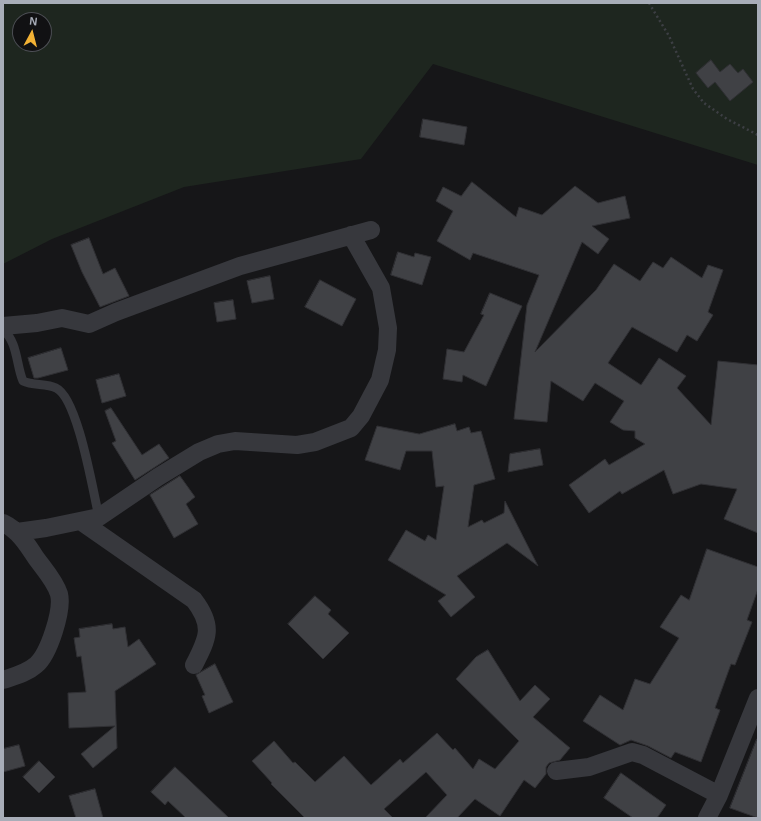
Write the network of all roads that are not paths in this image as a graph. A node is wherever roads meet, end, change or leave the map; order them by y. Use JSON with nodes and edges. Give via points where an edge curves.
{"nodes":[{"id":1,"x":372,"y":230,"type":"dead end"},
{"id":2,"x":351,"y":235,"type":"junction"},
{"id":3,"x":3,"y":326,"type":"edge"},
{"id":4,"x":3,"y":330,"type":"edge"},
{"id":5,"x":90,"y":519,"type":"junction"},
{"id":6,"x":10,"y":527,"type":"edge"},
{"id":7,"x":194,"y":665,"type":"dead end"},
{"id":8,"x":3,"y":680,"type":"edge"},
{"id":9,"x":758,"y":698,"type":"edge"},
{"id":10,"x":556,"y":771,"type":"dead end"},
{"id":11,"x":719,"y":795,"type":"junction"},
{"id":12,"x":707,"y":818,"type":"edge"}],
"edges":[{"from":1,"to":2,"type":"street"},
{"from":2,"to":3,"type":"street","via":[[240,266],[89,324],[62,318],[33,324]]},
{"from":2,"to":5,"type":"street","via":[[381,288],[388,328],[387,350],[380,380],[361,416],[351,428],[315,442],[297,445],[235,441],[218,444],[158,476]]},
{"from":4,"to":5,"type":"lane","via":[[15,348],[23,381],[56,388],[65,395],[82,441]]},
{"from":5,"to":6,"type":"street"},
{"from":5,"to":7,"type":"street","via":[[194,600],[202,611],[208,624],[207,641]]},
{"from":6,"to":8,"type":"street","via":[[51,579],[60,602],[51,637],[37,664],[25,673]]},
{"from":9,"to":11,"type":"street"},
{"from":10,"to":11,"type":"street","via":[[589,767],[632,752],[643,755]]},
{"from":11,"to":12,"type":"street"}]}
